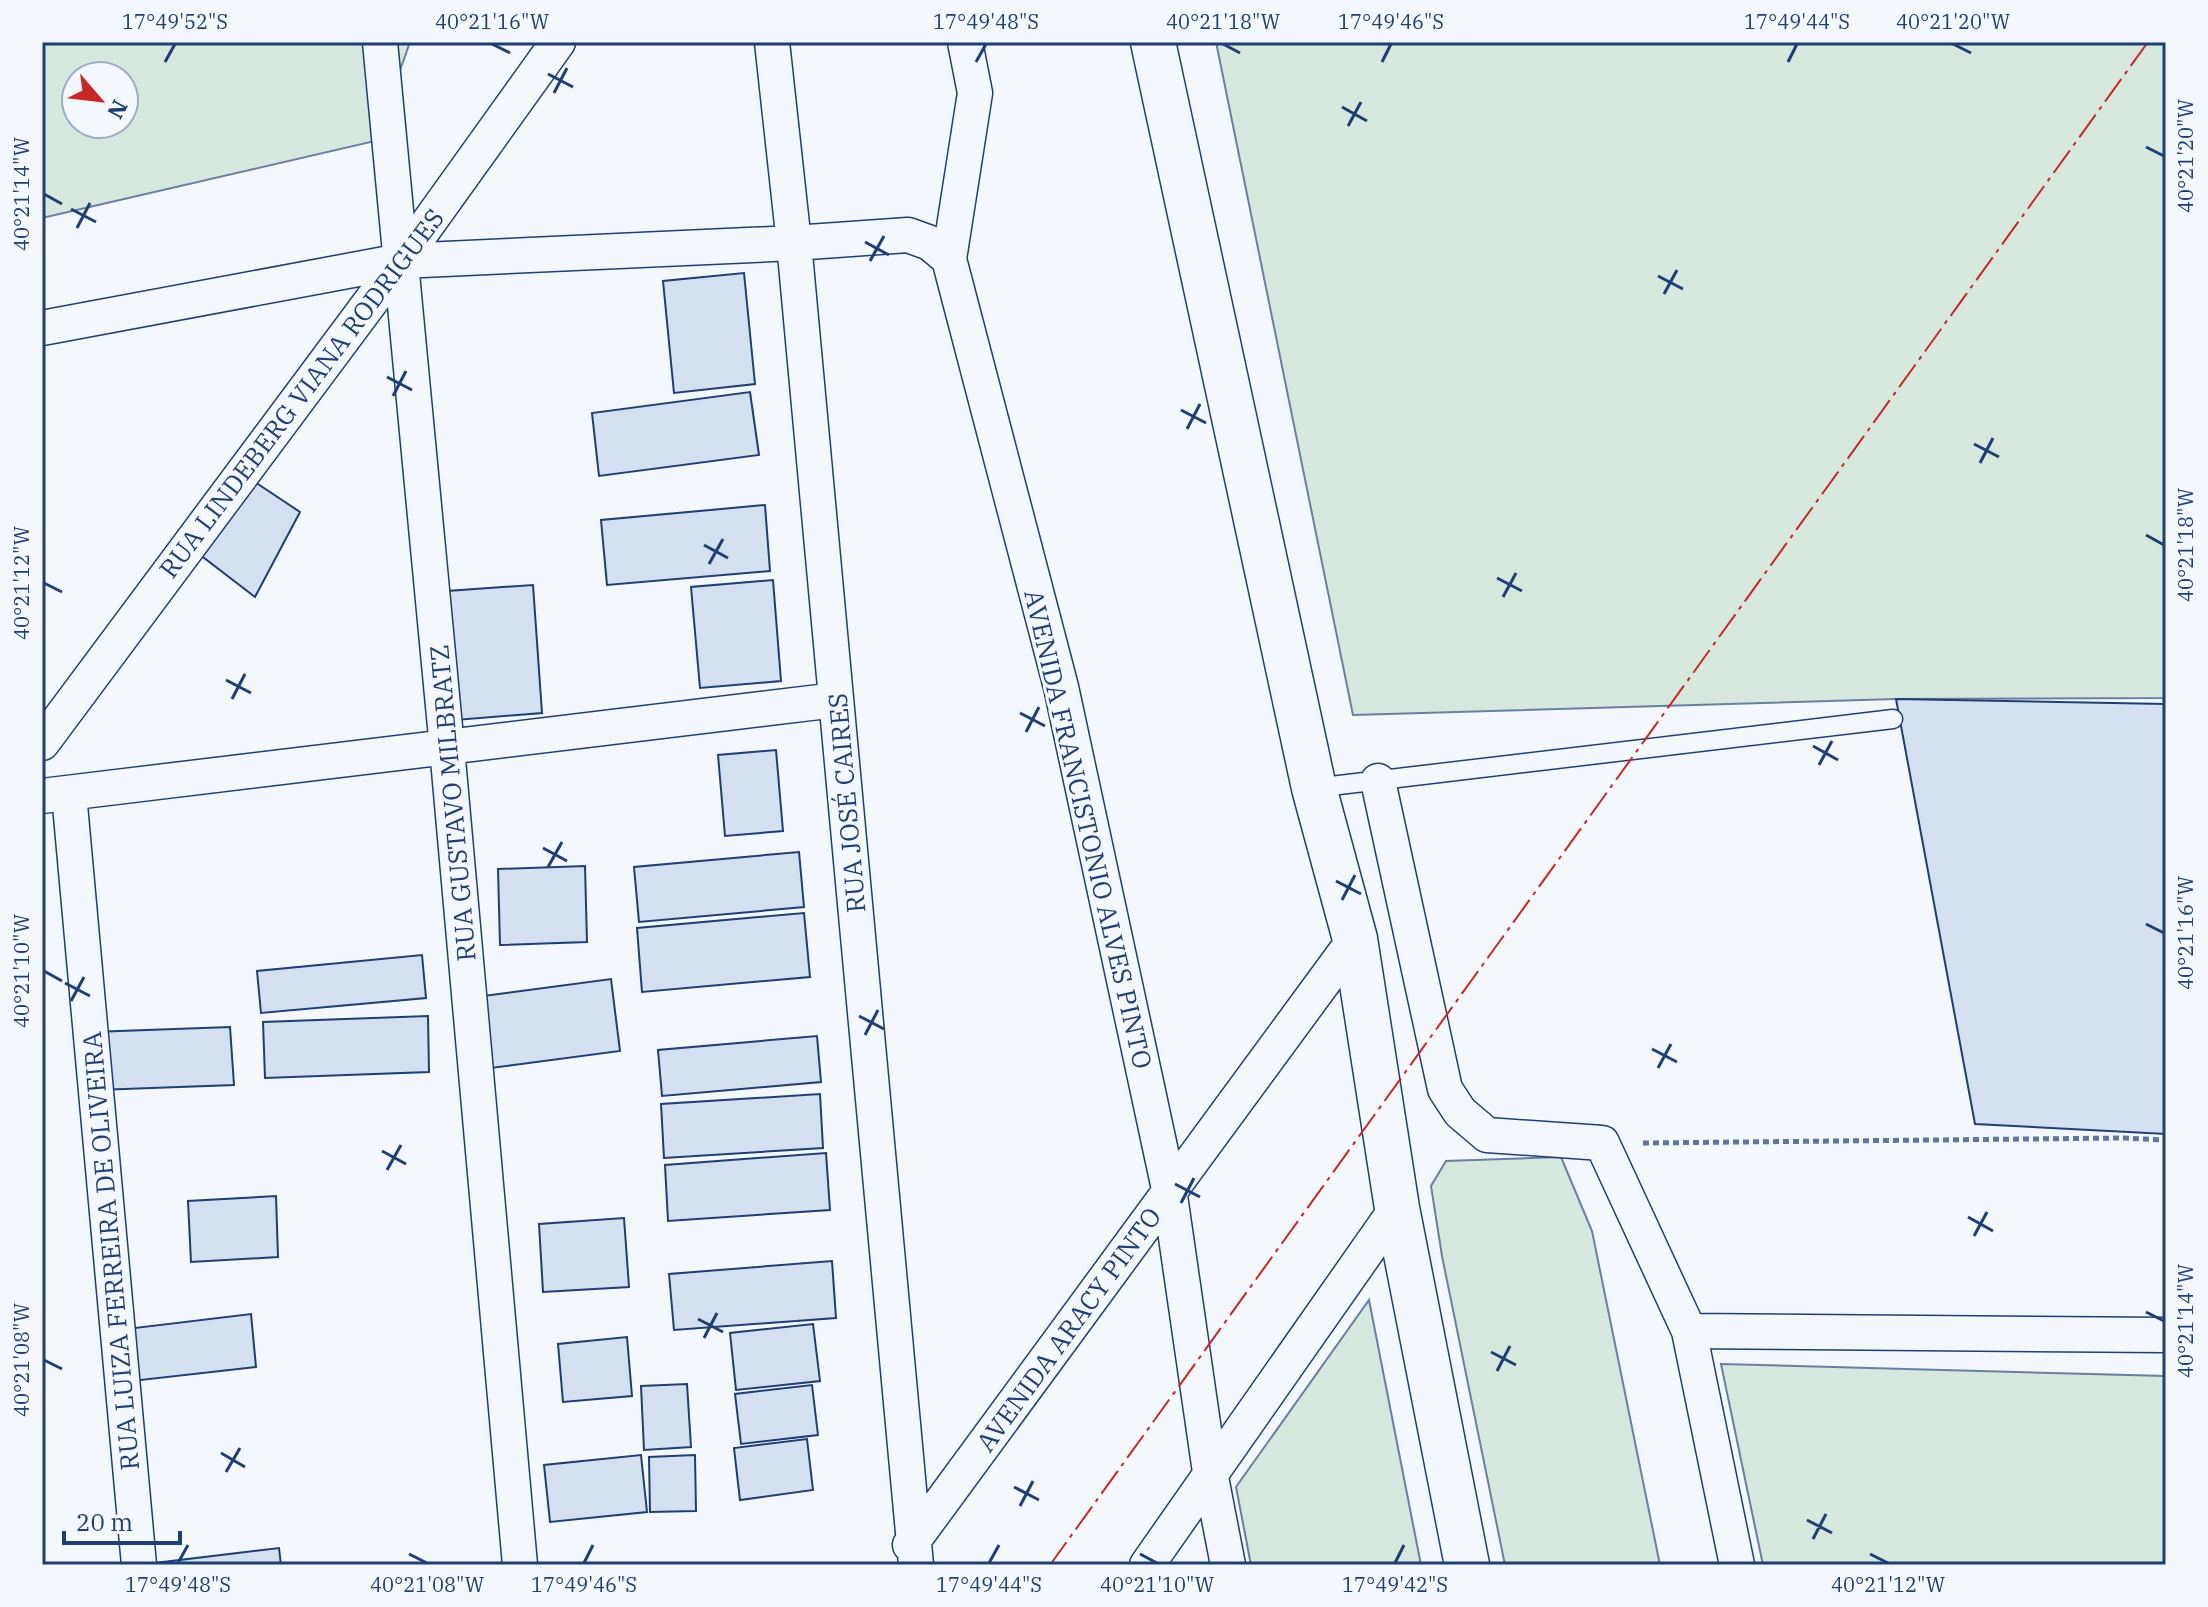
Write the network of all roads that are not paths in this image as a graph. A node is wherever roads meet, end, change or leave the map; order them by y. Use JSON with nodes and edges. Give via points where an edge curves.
{"nodes":[{"id":1,"x":380,"y":42,"type":"edge"},
{"id":2,"x":558,"y":42,"type":"edge"},
{"id":3,"x":772,"y":42,"type":"edge"},
{"id":4,"x":965,"y":42,"type":"edge"},
{"id":5,"x":1153,"y":42,"type":"edge"},
{"id":6,"x":794,"y":243,"type":"junction"},
{"id":7,"x":949,"y":259,"type":"junction"},
{"id":8,"x":401,"y":261,"type":"junction"},
{"id":9,"x":42,"y":328,"type":"edge"},
{"id":10,"x":836,"y":700,"type":"junction"},
{"id":11,"x":52,"y":705,"type":"edge"},
{"id":12,"x":1893,"y":719,"type":"dead end"},
{"id":13,"x":42,"y":743,"type":"edge"},
{"id":14,"x":447,"y":748,"type":"junction"},
{"id":15,"x":1378,"y":781,"type":"junction"},
{"id":16,"x":1314,"y":788,"type":"junction"},
{"id":17,"x":55,"y":795,"type":"edge"},
{"id":18,"x":1355,"y":939,"type":"junction"},
{"id":19,"x":1169,"y":1189,"type":"junction"},
{"id":20,"x":1397,"y":1208,"type":"junction"},
{"id":21,"x":1689,"y":1331,"type":"junction"},
{"id":22,"x":2166,"y":1335,"type":"edge"},
{"id":23,"x":1210,"y":1472,"type":"junction"},
{"id":24,"x":916,"y":1551,"type":"edge"},
{"id":25,"x":139,"y":1565,"type":"edge"},
{"id":26,"x":520,"y":1565,"type":"edge"},
{"id":27,"x":896,"y":1565,"type":"edge"},
{"id":28,"x":1147,"y":1565,"type":"edge"},
{"id":29,"x":1228,"y":1565,"type":"edge"},
{"id":30,"x":1467,"y":1565,"type":"edge"},
{"id":31,"x":1737,"y":1565,"type":"edge"}],
"edges":[{"from":1,"to":8,"type":"street","name":"RUA GUSTAVO MILBRATZ"},
{"from":2,"to":8,"type":"street","name":"RUA LINDEBERG VIANA RODRIGUES"},
{"from":3,"to":6,"type":"street","name":"RUA JOSÉ CAIRES"},
{"from":4,"to":7,"type":"street","via":[[975,93]]},
{"from":5,"to":16,"type":"main road"},
{"from":6,"to":7,"type":"street","via":[[908,235],[930,243]]},
{"from":6,"to":8,"type":"street"},
{"from":6,"to":10,"type":"street","name":"RUA JOSÉ CAIRES"},
{"from":7,"to":19,"type":"street","name":"AVENIDA FRANCISTONIO ALVES PINTO","via":[[1061,687]]},
{"from":8,"to":9,"type":"street"},
{"from":8,"to":11,"type":"street","name":"RUA LINDEBERG VIANA RODRIGUES"},
{"from":8,"to":14,"type":"street","name":"RUA GUSTAVO MILBRATZ"},
{"from":10,"to":14,"type":"street"},
{"from":10,"to":24,"type":"street","name":"RUA JOSÉ CAIRES"},
{"from":11,"to":13,"type":"street","name":"RUA LINDEBERG VIANA RODRIGUES"},
{"from":12,"to":15,"type":"lane"},
{"from":14,"to":17,"type":"street"},
{"from":14,"to":26,"type":"street","name":"RUA GUSTAVO MILBRATZ"},
{"from":15,"to":16,"type":"lane"},
{"from":15,"to":21,"type":"street","via":[[1445,1089],[1460,1112],[1487,1135],[1602,1143]]},
{"from":16,"to":18,"type":"main road"},
{"from":17,"to":25,"type":"street","name":"RUA LUIZA FERREIRA DE OLIVEIRA"},
{"from":18,"to":19,"type":"street","name":"AVENIDA ARACY PINTO"},
{"from":18,"to":20,"type":"main road"},
{"from":19,"to":23,"type":"street","name":"AVENIDA FRANCISTONIO ALVES PINTO"},
{"from":19,"to":24,"type":"street","name":"AVENIDA ARACY PINTO"},
{"from":20,"to":23,"type":"street"},
{"from":20,"to":30,"type":"main road"},
{"from":21,"to":22,"type":"street"},
{"from":21,"to":31,"type":"street"},
{"from":23,"to":28,"type":"street"},
{"from":23,"to":29,"type":"street","name":"AVENIDA FRANCISTONIO ALVES PINTO"},
{"from":24,"to":27,"type":"street","name":"AVENIDA ARACY PINTO"}]}
